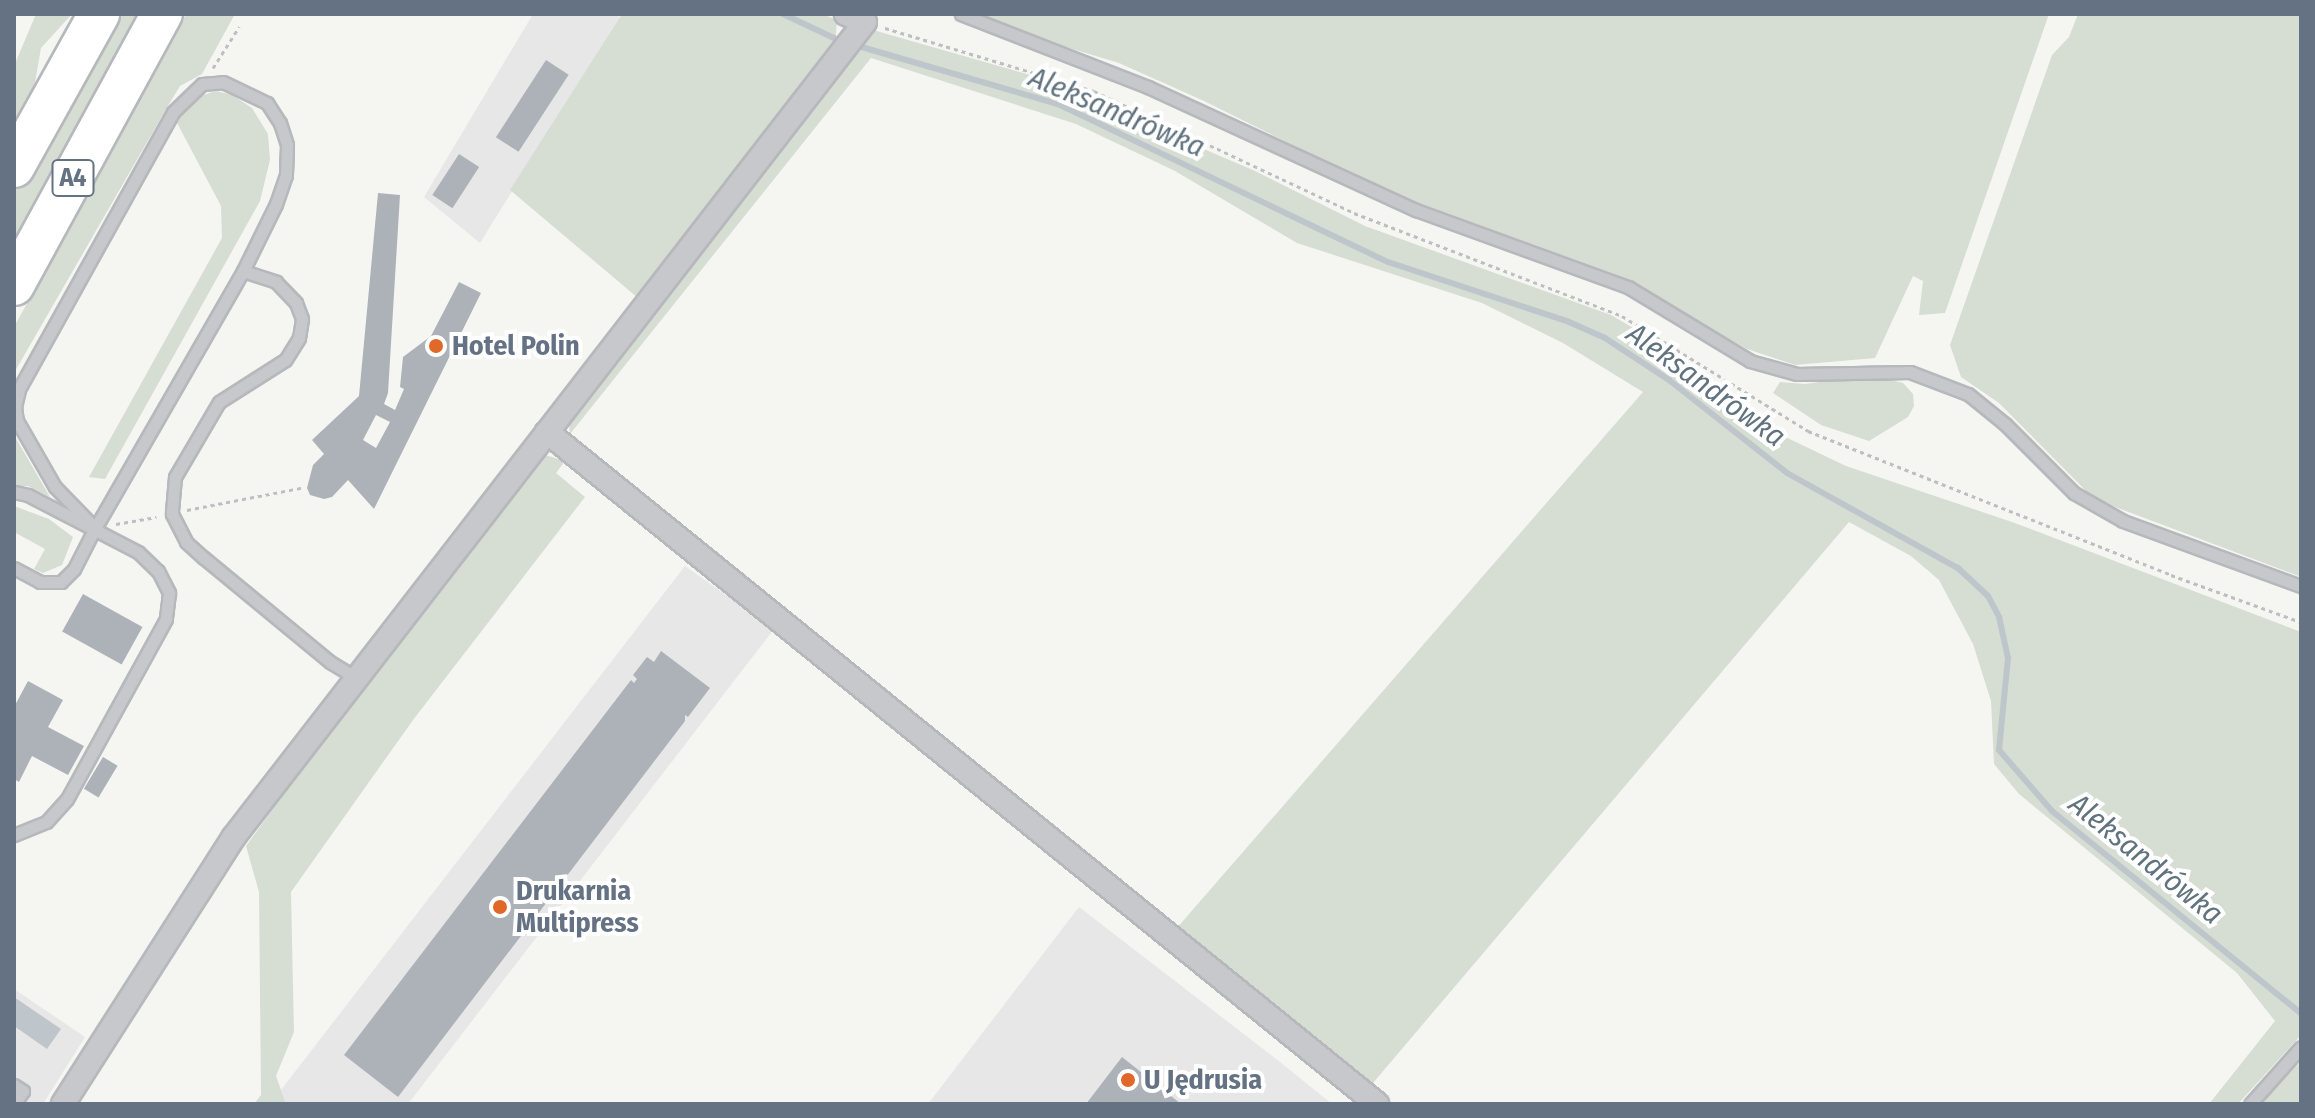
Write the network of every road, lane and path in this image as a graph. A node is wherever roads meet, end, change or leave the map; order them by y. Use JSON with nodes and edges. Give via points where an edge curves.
{"nodes":[{"id":1,"x":99,"y":14,"type":"edge"},
{"id":2,"x":162,"y":14,"type":"edge"},
{"id":3,"x":961,"y":14,"type":"edge"},
{"id":4,"x":855,"y":18,"type":"edge"},
{"id":5,"x":239,"y":27,"type":"dead end"},
{"id":6,"x":212,"y":83,"type":"junction"},
{"id":7,"x":14,"y":167,"type":"edge"},
{"id":8,"x":243,"y":271,"type":"junction"},
{"id":9,"x":14,"y":285,"type":"edge"},
{"id":10,"x":547,"y":432,"type":"junction"},
{"id":11,"x":305,"y":487,"type":"dead end"},
{"id":12,"x":14,"y":492,"type":"edge"},
{"id":13,"x":172,"y":514,"type":"junction"},
{"id":14,"x":95,"y":528,"type":"junction"},
{"id":15,"x":14,"y":568,"type":"edge"},
{"id":16,"x":2301,"y":586,"type":"edge"},
{"id":17,"x":2301,"y":622,"type":"edge"},
{"id":18,"x":355,"y":677,"type":"junction"},
{"id":19,"x":14,"y":835,"type":"edge"},
{"id":20,"x":2301,"y":1047,"type":"edge"},
{"id":21,"x":14,"y":1085,"type":"edge"},
{"id":22,"x":14,"y":1104,"type":"edge"},
{"id":23,"x":63,"y":1104,"type":"edge"},
{"id":24,"x":1377,"y":1104,"type":"edge"},
{"id":25,"x":2250,"y":1104,"type":"edge"}],
"edges":[{"from":1,"to":7,"type":"highway","number":"A4"},
{"from":2,"to":9,"type":"highway","number":"A4"},
{"from":3,"to":16,"type":"lane","via":[[1148,87],[1416,210],[1628,287],[1750,361],[1797,374],[1910,372],[1968,394],[2074,493],[2123,521]]},
{"from":4,"to":10,"type":"street"},
{"from":4,"to":17,"type":"path","via":[[1094,91],[1354,213],[1622,316],[1808,431]]},
{"from":5,"to":6,"type":"path","via":[[217,56]]},
{"from":6,"to":8,"type":"lane","via":[[243,89],[267,103],[287,145],[286,175],[276,204]]},
{"from":6,"to":14,"type":"lane","via":[[188,94],[164,128],[19,389],[17,421],[55,487]]},
{"from":8,"to":13,"type":"lane","via":[[276,282],[296,303],[302,319],[299,338],[285,360],[219,402],[175,477]]},
{"from":8,"to":14,"type":"lane"},
{"from":10,"to":18,"type":"street"},
{"from":10,"to":24,"type":"street"},
{"from":11,"to":13,"type":"path"},
{"from":12,"to":14,"type":"lane"},
{"from":13,"to":14,"type":"path"},
{"from":13,"to":18,"type":"lane","via":[[186,542]]},
{"from":14,"to":15,"type":"lane","via":[[74,569],[61,582],[40,582]]},
{"from":14,"to":19,"type":"lane","via":[[138,552],[158,571],[169,593],[166,619],[67,799],[46,822]]},
{"from":18,"to":23,"type":"street","via":[[233,838]]},
{"from":20,"to":25,"type":"lane"},
{"from":21,"to":22,"type":"lane","via":[[23,1091]]}]}
